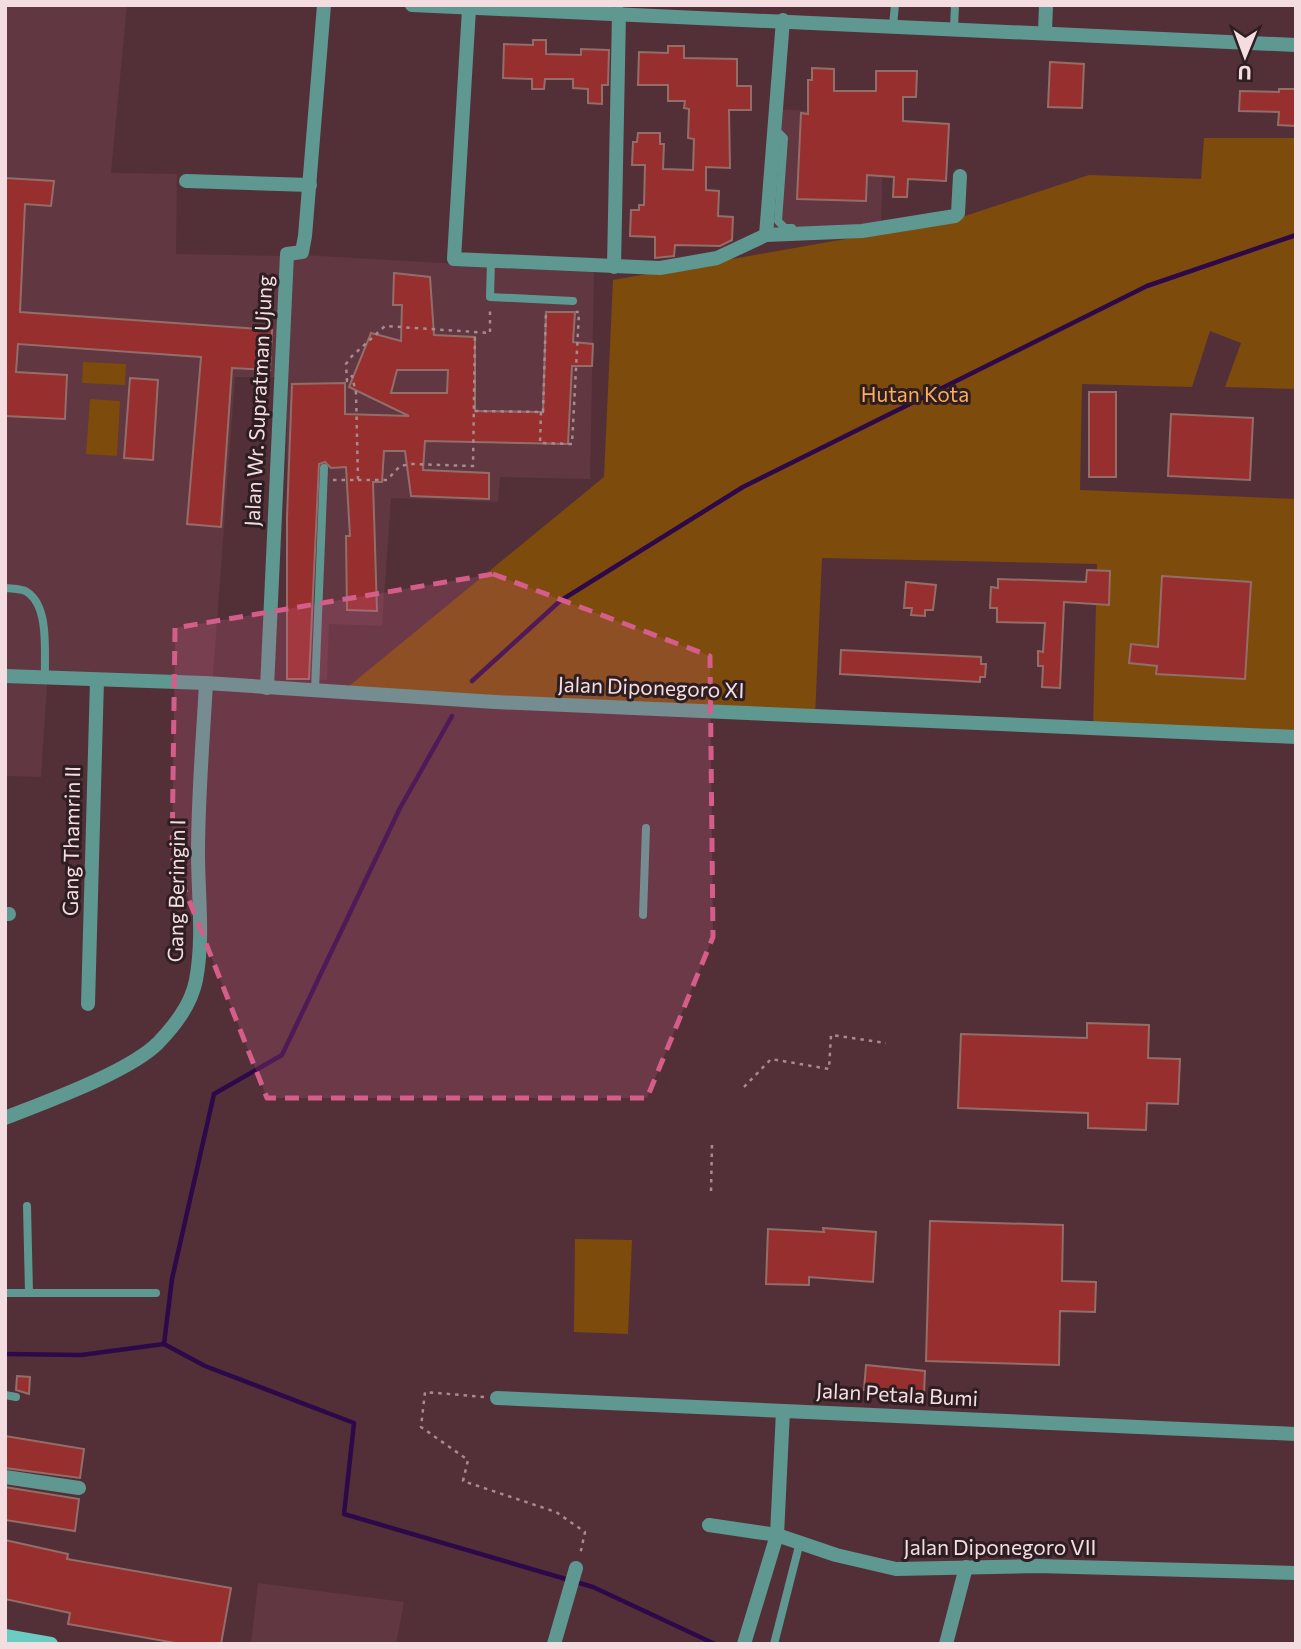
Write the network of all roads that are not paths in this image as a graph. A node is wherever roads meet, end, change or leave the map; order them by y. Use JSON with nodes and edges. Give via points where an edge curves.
{"nodes":[{"id":1,"x":324,"y":5,"type":"edge"},
{"id":2,"x":412,"y":5,"type":"edge"},
{"id":3,"x":895,"y":5,"type":"edge"},
{"id":4,"x":955,"y":5,"type":"edge"},
{"id":5,"x":1046,"y":5,"type":"edge"},
{"id":6,"x":469,"y":9,"type":"junction"},
{"id":7,"x":618,"y":13,"type":"junction"},
{"id":8,"x":783,"y":20,"type":"junction"},
{"id":9,"x":893,"y":25,"type":"junction"},
{"id":10,"x":954,"y":27,"type":"junction"},
{"id":11,"x":1045,"y":32,"type":"junction"},
{"id":12,"x":1296,"y":45,"type":"edge"},
{"id":13,"x":775,"y":129,"type":"junction"},
{"id":14,"x":960,"y":176,"type":"dead end"},
{"id":15,"x":186,"y":181,"type":"dead end"},
{"id":16,"x":310,"y":185,"type":"junction"},
{"id":17,"x":812,"y":233,"type":"junction"},
{"id":18,"x":766,"y":235,"type":"junction"},
{"id":19,"x":491,"y":261,"type":"junction"},
{"id":20,"x":614,"y":267,"type":"junction"},
{"id":21,"x":573,"y":301,"type":"dead end"},
{"id":22,"x":324,"y":468,"type":"dead end"},
{"id":23,"x":5,"y":588,"type":"edge"},
{"id":24,"x":5,"y":676,"type":"edge"},
{"id":25,"x":45,"y":678,"type":"junction"},
{"id":26,"x":97,"y":680,"type":"junction"},
{"id":27,"x":206,"y":683,"type":"junction"},
{"id":28,"x":267,"y":688,"type":"junction"},
{"id":29,"x":315,"y":690,"type":"junction"},
{"id":30,"x":1296,"y":737,"type":"edge"},
{"id":31,"x":646,"y":828,"type":"dead end"},
{"id":32,"x":643,"y":915,"type":"dead end"},
{"id":33,"x":88,"y":1004,"type":"dead end"},
{"id":34,"x":5,"y":1118,"type":"edge"},
{"id":35,"x":27,"y":1206,"type":"dead end"},
{"id":36,"x":5,"y":1293,"type":"edge"},
{"id":37,"x":29,"y":1293,"type":"junction"},
{"id":38,"x":156,"y":1293,"type":"dead end"},
{"id":39,"x":5,"y":1395,"type":"edge"},
{"id":40,"x":16,"y":1397,"type":"dead end"},
{"id":41,"x":497,"y":1398,"type":"road end"},
{"id":42,"x":783,"y":1411,"type":"junction"},
{"id":43,"x":1296,"y":1434,"type":"edge"},
{"id":44,"x":5,"y":1477,"type":"edge"},
{"id":45,"x":79,"y":1488,"type":"dead end"},
{"id":46,"x":709,"y":1525,"type":"dead end"},
{"id":47,"x":777,"y":1535,"type":"junction"},
{"id":48,"x":800,"y":1542,"type":"junction"},
{"id":49,"x":966,"y":1567,"type":"junction"},
{"id":50,"x":576,"y":1568,"type":"road end"},
{"id":51,"x":1296,"y":1573,"type":"edge"},
{"id":52,"x":5,"y":1636,"type":"edge"},
{"id":53,"x":744,"y":1642,"type":"edge"},
{"id":54,"x":51,"y":1644,"type":"edge"},
{"id":55,"x":554,"y":1644,"type":"edge"},
{"id":56,"x":774,"y":1644,"type":"edge"},
{"id":57,"x":946,"y":1644,"type":"edge"}],
"edges":[{"from":1,"to":16,"type":"street","name":"Jalan Wr. Supratman Ujung"},
{"from":2,"to":6,"type":"street"},
{"from":3,"to":9,"type":"lane"},
{"from":4,"to":10,"type":"lane"},
{"from":5,"to":11,"type":"street"},
{"from":6,"to":7,"type":"street"},
{"from":6,"to":19,"type":"street","via":[[454,259]]},
{"from":7,"to":8,"type":"street"},
{"from":7,"to":20,"type":"street"},
{"from":8,"to":9,"type":"street"},
{"from":8,"to":13,"type":"street"},
{"from":9,"to":10,"type":"street"},
{"from":10,"to":11,"type":"street"},
{"from":11,"to":12,"type":"street"},
{"from":13,"to":17,"type":"lane","via":[[784,138],[778,221],[785,228],[804,227]]},
{"from":13,"to":18,"type":"street"},
{"from":14,"to":17,"type":"street","via":[[955,216]]},
{"from":15,"to":16,"type":"street"},
{"from":16,"to":28,"type":"street","name":"Jalan Wr. Supratman Ujung","via":[[302,252],[287,254]]},
{"from":17,"to":18,"type":"street"},
{"from":18,"to":20,"type":"street","via":[[698,262],[660,268]]},
{"from":19,"to":20,"type":"street"},
{"from":19,"to":21,"type":"lane","via":[[490,297]]},
{"from":22,"to":29,"type":"lane"},
{"from":23,"to":25,"type":"lane","via":[[25,589],[36,600],[42,619]]},
{"from":24,"to":25,"type":"street","name":"Jalan Diponegoro XI"},
{"from":25,"to":26,"type":"street","name":"Jalan Diponegoro XI"},
{"from":26,"to":27,"type":"street","name":"Jalan Diponegoro XI"},
{"from":26,"to":33,"type":"street","name":"Gang Thamrin II"},
{"from":27,"to":28,"type":"street","name":"Jalan Diponegoro XI"},
{"from":27,"to":34,"type":"street","name":"Gang Beringin I","via":[[198,854],[201,929],[196,981],[187,1008],[156,1045],[131,1061]]},
{"from":28,"to":29,"type":"street","name":"Jalan Diponegoro XI"},
{"from":29,"to":30,"type":"street","name":"Jalan Diponegoro XI"},
{"from":31,"to":32,"type":"lane"},
{"from":35,"to":37,"type":"lane"},
{"from":36,"to":37,"type":"lane"},
{"from":37,"to":38,"type":"lane"},
{"from":39,"to":40,"type":"lane"},
{"from":41,"to":42,"type":"street","name":"Jalan Petala Bumi"},
{"from":42,"to":43,"type":"street","name":"Jalan Petala Bumi"},
{"from":42,"to":47,"type":"street"},
{"from":44,"to":45,"type":"street"},
{"from":46,"to":47,"type":"street","name":"Jalan Diponegoro VII"},
{"from":47,"to":48,"type":"street","name":"Jalan Diponegoro VII"},
{"from":47,"to":53,"type":"street"},
{"from":48,"to":49,"type":"street","name":"Jalan Diponegoro VII","via":[[896,1569]]},
{"from":48,"to":56,"type":"lane"},
{"from":49,"to":51,"type":"street","name":"Jalan Diponegoro VII"},
{"from":49,"to":57,"type":"street"},
{"from":50,"to":55,"type":"street"},
{"from":52,"to":54,"type":"main road"}]}
